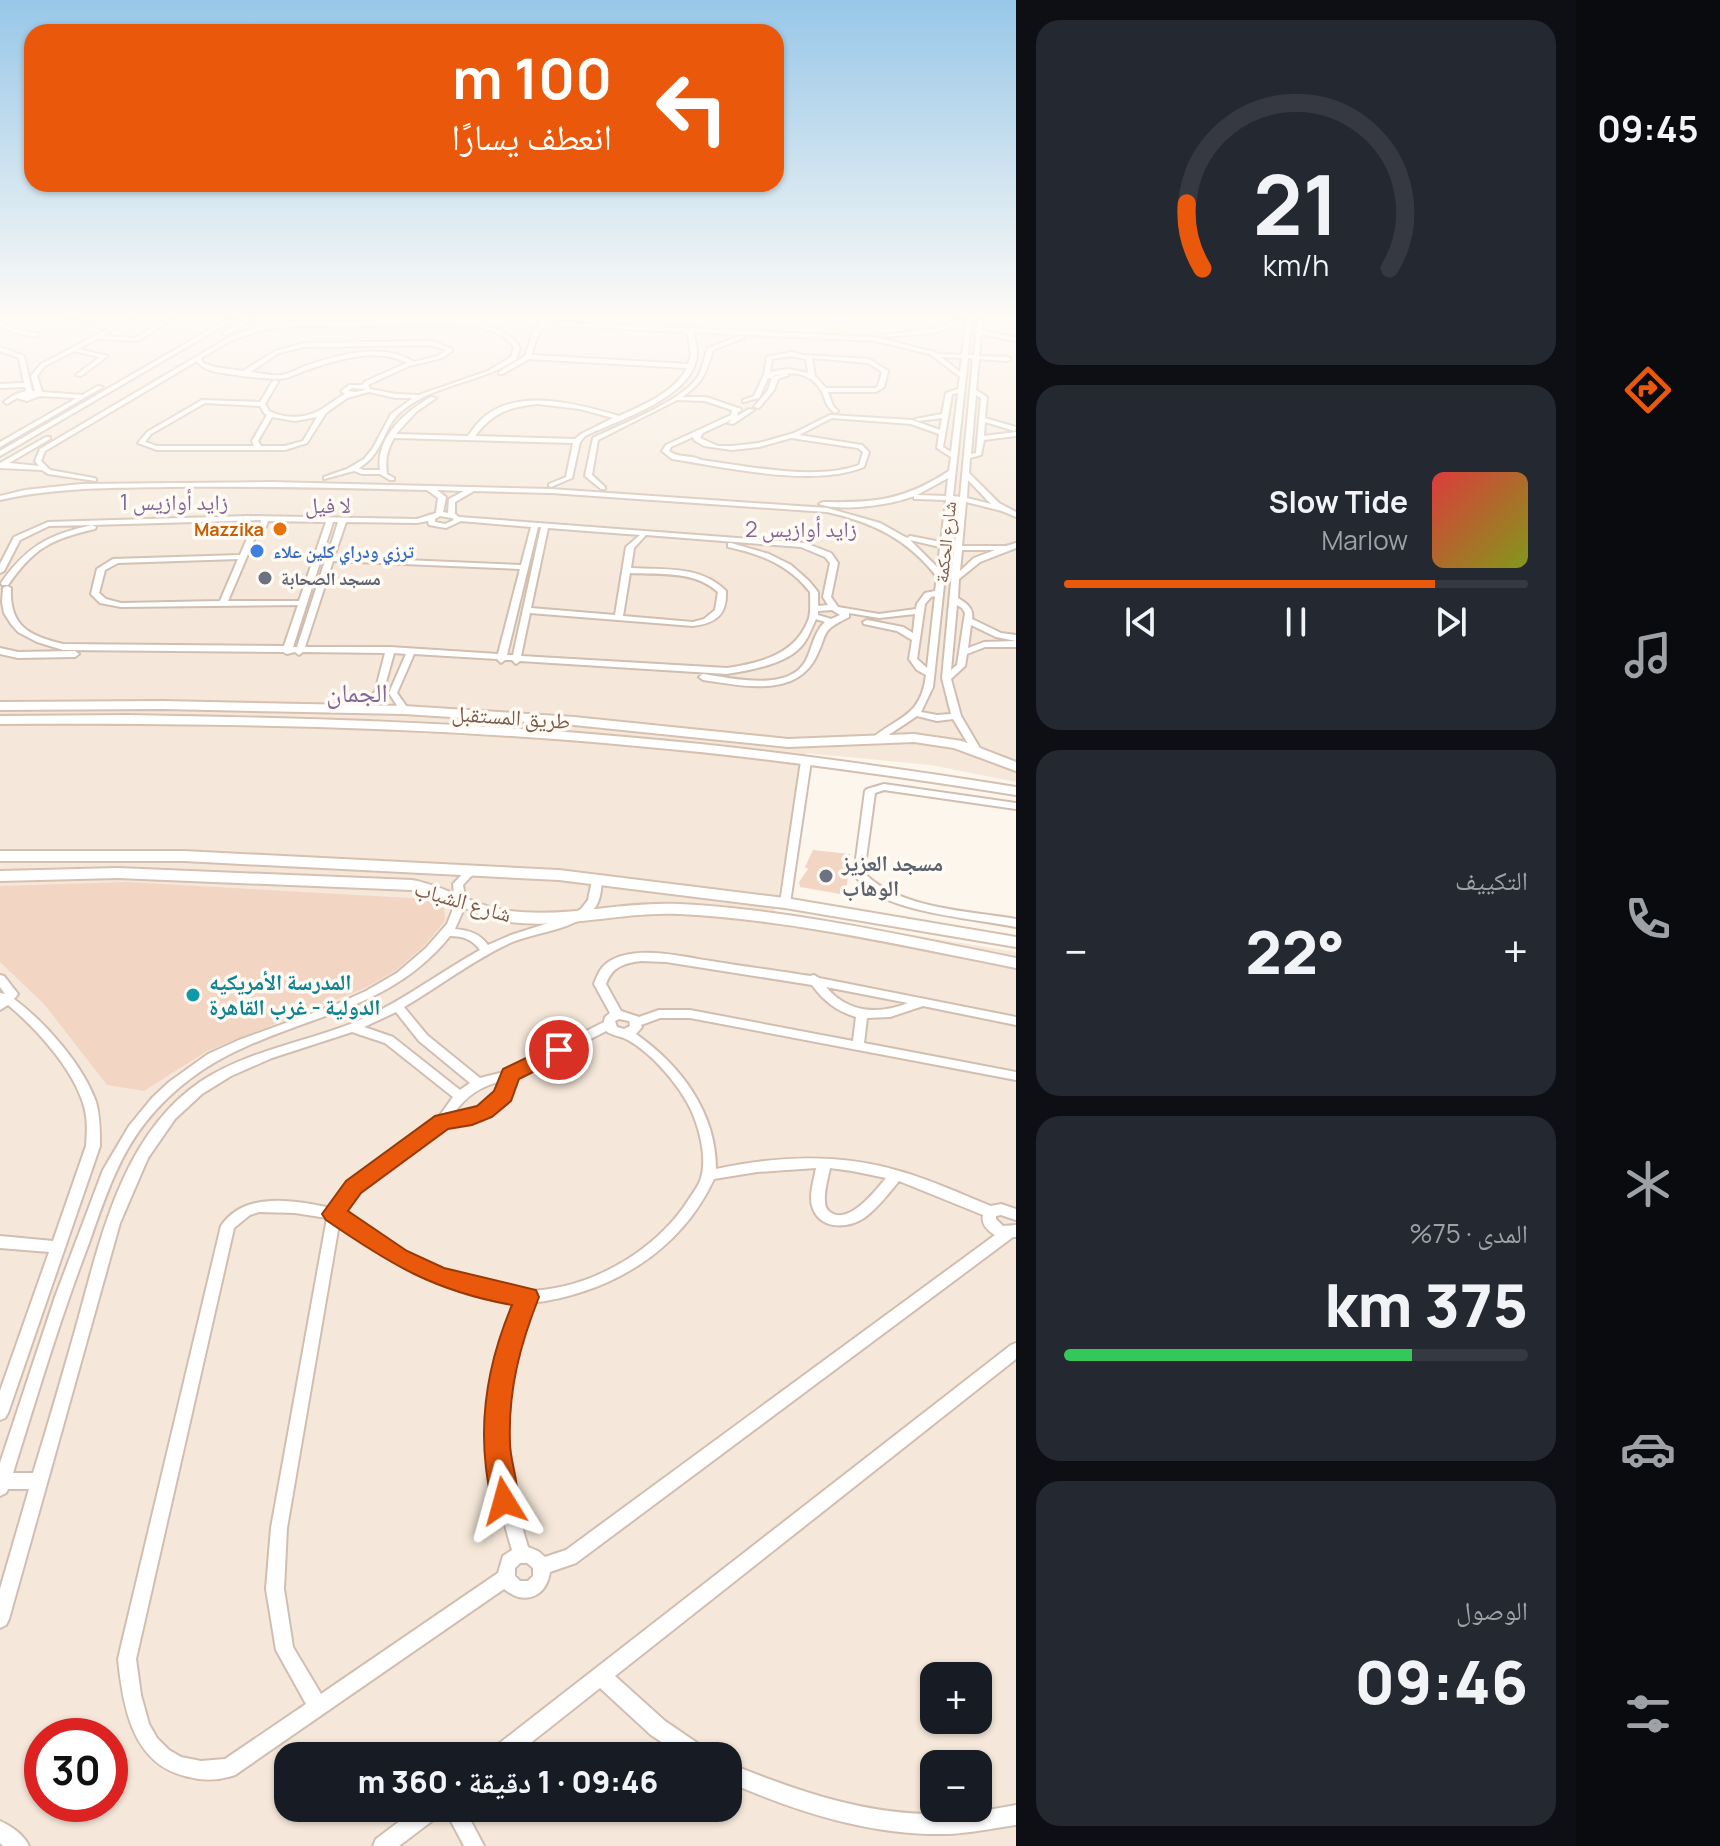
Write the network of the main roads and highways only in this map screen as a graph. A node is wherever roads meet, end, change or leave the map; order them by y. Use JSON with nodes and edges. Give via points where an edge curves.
{"nodes":[{"id":1,"x":116,"y":705,"type":"junction"},
{"id":2,"x":0,"y":706,"type":"edge"},
{"id":3,"x":160,"y":712,"type":"junction"},
{"id":4,"x":103,"y":719,"type":"junction"},
{"id":5,"x":0,"y":720,"type":"edge"},
{"id":6,"x":574,"y":721,"type":"junction"},
{"id":7,"x":590,"y":738,"type":"junction"},
{"id":8,"x":875,"y":740,"type":"junction"},
{"id":9,"x":980,"y":751,"type":"junction"},
{"id":10,"x":1016,"y":767,"type":"edge"},
{"id":11,"x":884,"y":771,"type":"junction"},
{"id":12,"x":973,"y":784,"type":"junction"},
{"id":13,"x":1016,"y":791,"type":"edge"},
{"id":14,"x":112,"y":855,"type":"junction"},
{"id":15,"x":0,"y":856,"type":"edge"},
{"id":16,"x":151,"y":856,"type":"junction"},
{"id":17,"x":103,"y":873,"type":"junction"},
{"id":18,"x":144,"y":874,"type":"junction"},
{"id":19,"x":0,"y":876,"type":"edge"},
{"id":20,"x":982,"y":936,"type":"junction"},
{"id":21,"x":1016,"y":942,"type":"edge"},
{"id":22,"x":978,"y":956,"type":"junction"},
{"id":23,"x":1016,"y":963,"type":"edge"}],
"edges":[{"from":1,"to":2,"type":"main road","name":"طريق المستقبل"},
{"from":1,"to":3,"type":"main road","name":"طريق المستقبل"},
{"from":1,"to":4,"type":"main road","via":[[118,713]]},
{"from":3,"to":4,"type":"main road","name":"طريق المستقبل"},
{"from":3,"to":6,"type":"main road","name":"طريق المستقبل","via":[[361,709]]},
{"from":3,"to":7,"type":"main road","name":"طريق المستقبل"},
{"from":4,"to":5,"type":"main road","name":"طريق المستقبل"},
{"from":6,"to":7,"type":"main road","via":[[588,728]]},
{"from":6,"to":8,"type":"main road","name":"طريق المستقبل","via":[[788,743]]},
{"from":7,"to":11,"type":"main road","name":"طريق المستقبل"},
{"from":8,"to":9,"type":"main road","name":"طريق المستقبل","via":[[914,738]]},
{"from":8,"to":11,"type":"main road","via":[[870,758]]},
{"from":9,"to":10,"type":"main road","name":"طريق المستقبل"},
{"from":9,"to":12,"type":"main road","via":[[991,760],[991,775]]},
{"from":11,"to":12,"type":"main road","name":"طريق المستقبل"},
{"from":12,"to":13,"type":"main road","name":"طريق المستقبل"},
{"from":14,"to":15,"type":"main road","name":"شارع الشباب"},
{"from":14,"to":16,"type":"main road","name":"شارع الشباب"},
{"from":14,"to":17,"type":"main road","via":[[113,864]]},
{"from":16,"to":18,"type":"main road","via":[[142,864]]},
{"from":16,"to":20,"type":"main road","name":"شارع الشباب","via":[[597,878]]},
{"from":17,"to":18,"type":"main road","name":"شارع الشباب"},
{"from":17,"to":19,"type":"main road","name":"شارع الشباب"},
{"from":18,"to":22,"type":"main road","name":"شارع الشباب","via":[[412,885],[517,917],[684,909]]},
{"from":20,"to":21,"type":"main road","name":"شارع الشباب"},
{"from":20,"to":22,"type":"main road","via":[[989,948]]},
{"from":22,"to":23,"type":"main road","name":"شارع الشباب"}]}
